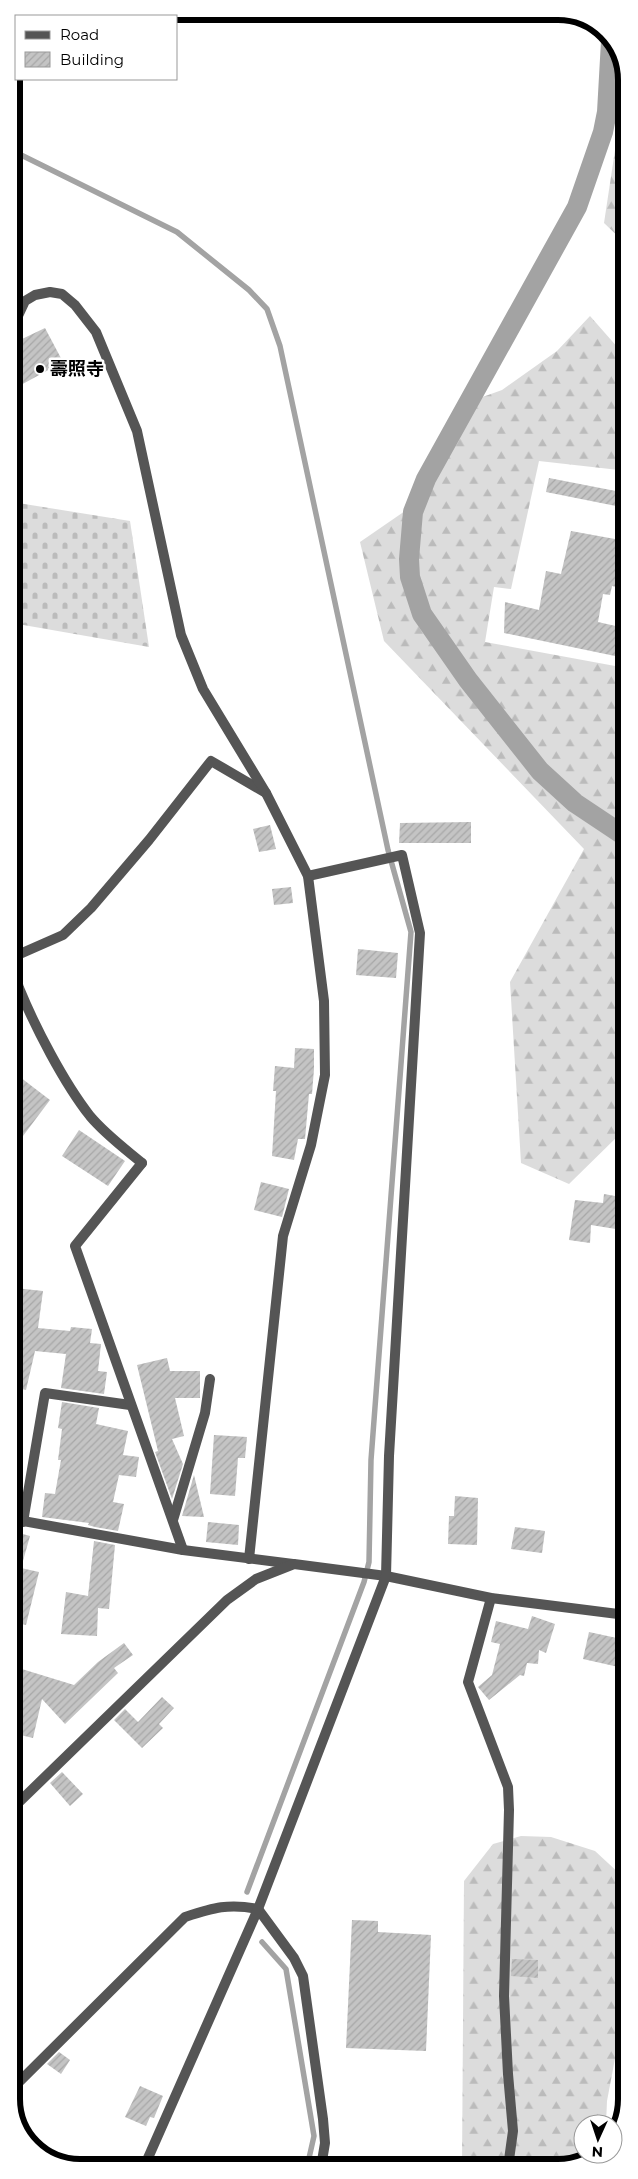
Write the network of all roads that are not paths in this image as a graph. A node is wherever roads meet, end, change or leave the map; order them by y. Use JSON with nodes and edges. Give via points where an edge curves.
{"nodes":[{"id":1,"x":20,"y":312,"type":"edge"},
{"id":2,"x":266,"y":793,"type":"junction"},
{"id":3,"x":308,"y":876,"type":"junction"},
{"id":4,"x":20,"y":955,"type":"edge"},
{"id":5,"x":20,"y":990,"type":"edge"},
{"id":6,"x":210,"y":1379,"type":"dead end"},
{"id":7,"x":130,"y":1405,"type":"junction"},
{"id":8,"x":173,"y":1520,"type":"junction"},
{"id":9,"x":20,"y":1521,"type":"edge"},
{"id":10,"x":23,"y":1522,"type":"junction"},
{"id":11,"x":183,"y":1550,"type":"junction"},
{"id":12,"x":249,"y":1558,"type":"junction"},
{"id":13,"x":294,"y":1564,"type":"junction"},
{"id":14,"x":386,"y":1576,"type":"junction"},
{"id":15,"x":491,"y":1598,"type":"junction"},
{"id":16,"x":618,"y":1614,"type":"edge"},
{"id":17,"x":20,"y":1800,"type":"edge"},
{"id":18,"x":258,"y":1909,"type":"junction"},
{"id":19,"x":20,"y":2081,"type":"edge"},
{"id":20,"x":148,"y":2159,"type":"edge"},
{"id":21,"x":322,"y":2159,"type":"edge"},
{"id":22,"x":509,"y":2159,"type":"edge"}],
"edges":[{"from":1,"to":2,"type":"street","via":[[25,301],[35,295],[62,294],[96,332],[137,431],[181,635],[203,689]]},
{"from":2,"to":3,"type":"street"},
{"from":2,"to":4,"type":"street","via":[[211,761],[91,908],[63,935]]},
{"from":3,"to":12,"type":"street","via":[[324,1001],[325,1075],[311,1145],[283,1236]]},
{"from":3,"to":14,"type":"street","via":[[402,855],[420,933],[389,1456]]},
{"from":5,"to":7,"type":"street","via":[[51,1052],[91,1116],[142,1162],[75,1246]]},
{"from":6,"to":8,"type":"street","via":[[205,1413]]},
{"from":7,"to":8,"type":"street"},
{"from":7,"to":10,"type":"street","via":[[45,1393]]},
{"from":8,"to":11,"type":"street"},
{"from":9,"to":10,"type":"street"},
{"from":10,"to":11,"type":"street"},
{"from":11,"to":12,"type":"street"},
{"from":12,"to":13,"type":"street"},
{"from":13,"to":14,"type":"street"},
{"from":13,"to":17,"type":"street","via":[[256,1579],[227,1600]]},
{"from":14,"to":15,"type":"street"},
{"from":14,"to":18,"type":"street"},
{"from":15,"to":16,"type":"street"},
{"from":15,"to":22,"type":"street","via":[[468,1682],[508,1787],[504,1996],[513,2131]]},
{"from":18,"to":19,"type":"street","via":[[236,1905],[185,1917]]},
{"from":18,"to":20,"type":"street"},
{"from":18,"to":21,"type":"street","via":[[294,1958],[303,1976],[323,2119]]}]}
